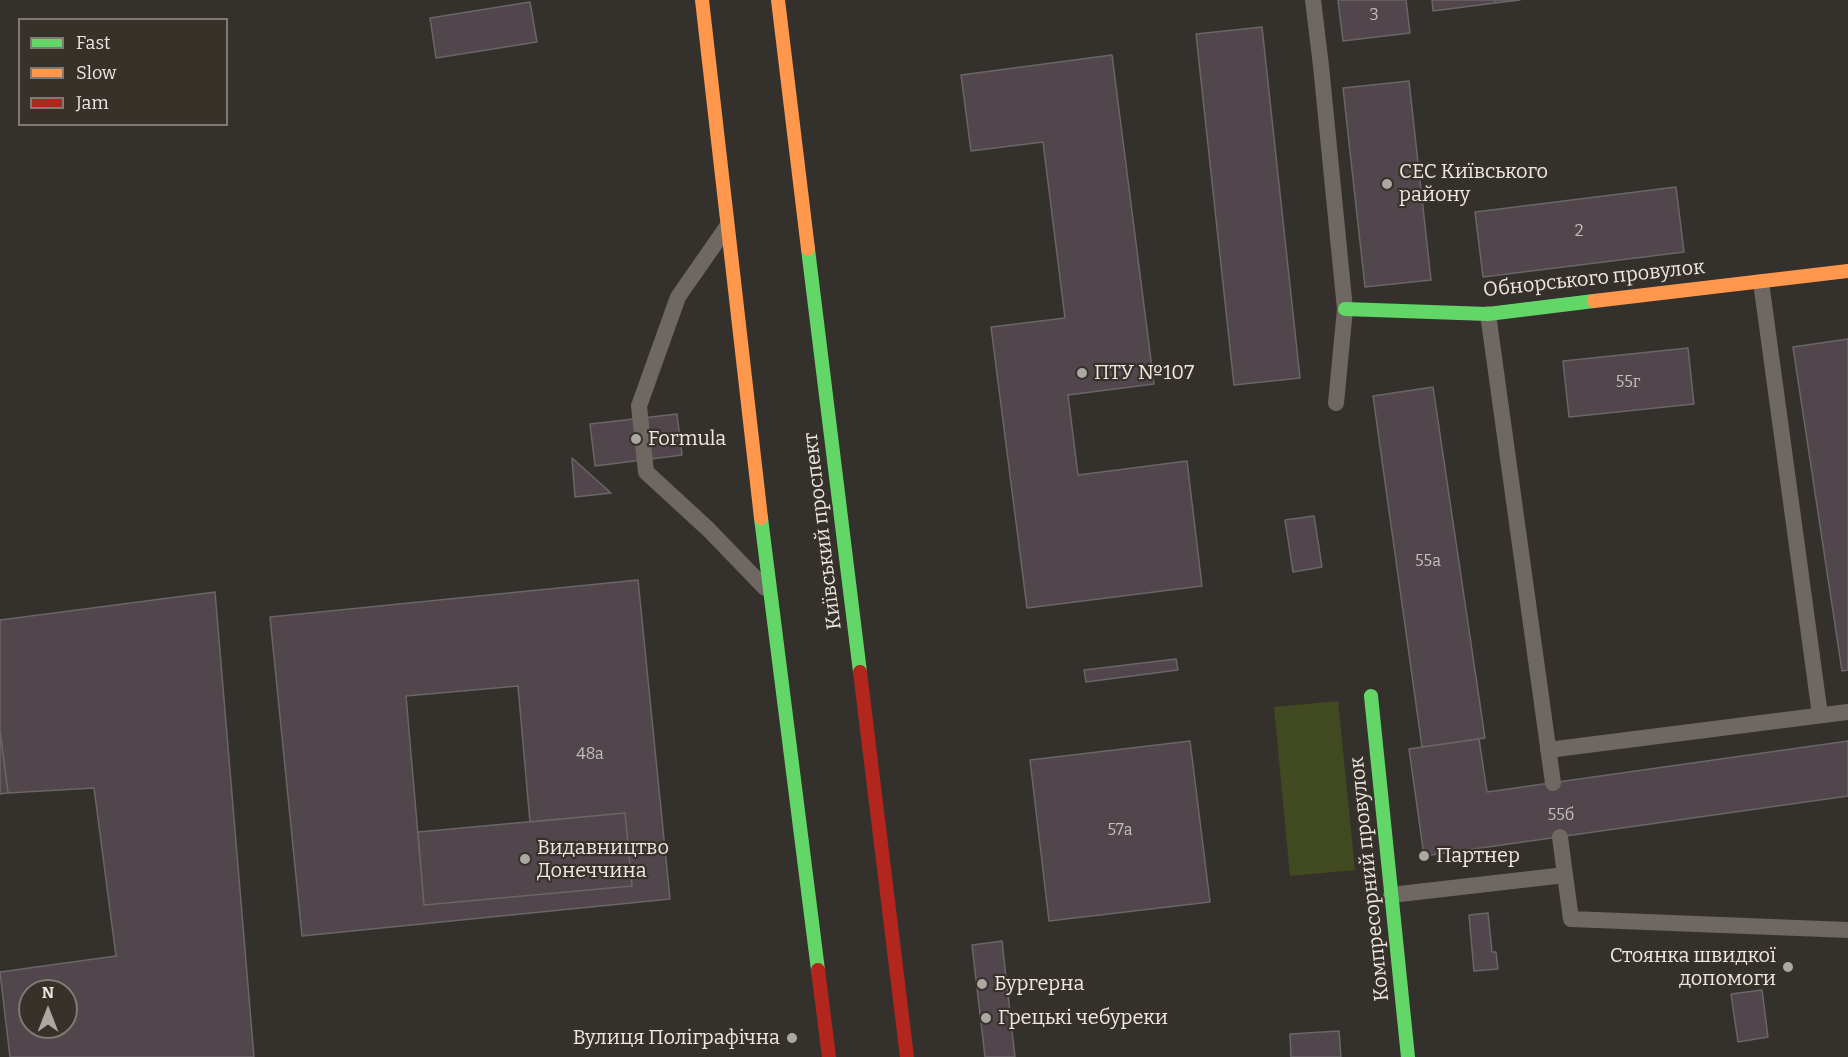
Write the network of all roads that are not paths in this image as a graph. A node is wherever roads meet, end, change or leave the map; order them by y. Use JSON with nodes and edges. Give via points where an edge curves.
{"nodes":[{"id":1,"x":702,"y":0,"type":"edge"},
{"id":2,"x":778,"y":0,"type":"edge"},
{"id":3,"x":1312,"y":0,"type":"edge"},
{"id":4,"x":728,"y":225,"type":"junction"},
{"id":5,"x":1848,"y":272,"type":"edge"},
{"id":6,"x":1761,"y":282,"type":"junction"},
{"id":7,"x":1345,"y":309,"type":"junction"},
{"id":8,"x":1488,"y":314,"type":"junction"},
{"id":9,"x":1336,"y":403,"type":"dead end"},
{"id":10,"x":770,"y":594,"type":"junction"},
{"id":11,"x":1371,"y":696,"type":"dead end"},
{"id":12,"x":1848,"y":712,"type":"edge"},
{"id":13,"x":1820,"y":715,"type":"junction"},
{"id":14,"x":1548,"y":750,"type":"junction"},
{"id":15,"x":1553,"y":783,"type":"dead end"},
{"id":16,"x":1560,"y":837,"type":"dead end"},
{"id":17,"x":1566,"y":875,"type":"junction"},
{"id":18,"x":1391,"y":895,"type":"junction"},
{"id":19,"x":1848,"y":930,"type":"edge"},
{"id":20,"x":829,"y":1057,"type":"edge"},
{"id":21,"x":907,"y":1057,"type":"edge"},
{"id":22,"x":1408,"y":1057,"type":"edge"}],
"edges":[{"from":1,"to":4,"type":"main road"},
{"from":2,"to":21,"type":"main road","name":"Київський проспект"},
{"from":3,"to":7,"type":"lane"},
{"from":4,"to":10,"type":"main road"},
{"from":4,"to":10,"type":"lane","via":[[678,297],[639,406],[646,472]]},
{"from":5,"to":6,"type":"main road","name":"Обнорського провулок"},
{"from":6,"to":8,"type":"main road","name":"Обнорського провулок"},
{"from":6,"to":13,"type":"lane"},
{"from":7,"to":8,"type":"main road","name":"Обнорського провулок"},
{"from":7,"to":9,"type":"lane"},
{"from":8,"to":14,"type":"lane"},
{"from":10,"to":20,"type":"main road"},
{"from":11,"to":18,"type":"main road","name":"Компресорний провулок"},
{"from":12,"to":13,"type":"lane"},
{"from":13,"to":14,"type":"lane"},
{"from":14,"to":15,"type":"lane"},
{"from":16,"to":17,"type":"lane"},
{"from":17,"to":18,"type":"lane"},
{"from":17,"to":19,"type":"lane","via":[[1571,919]]},
{"from":18,"to":22,"type":"main road","name":"Компресорний провулок"}]}
